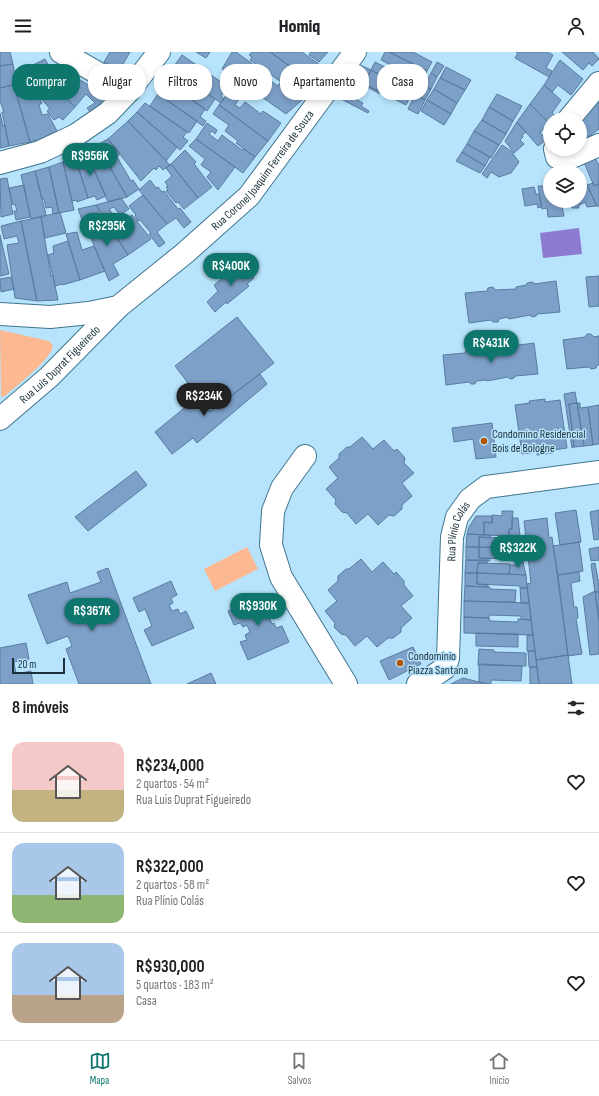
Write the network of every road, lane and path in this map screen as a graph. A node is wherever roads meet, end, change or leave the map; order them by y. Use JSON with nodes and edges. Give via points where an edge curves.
{"nodes":[{"id":1,"x":62,"y":52,"type":"edge"},
{"id":2,"x":159,"y":52,"type":"edge"},
{"id":3,"x":355,"y":52,"type":"edge"},
{"id":4,"x":88,"y":67,"type":"edge"},
{"id":5,"x":146,"y":69,"type":"edge"},
{"id":6,"x":599,"y":83,"type":"edge"},
{"id":7,"x":120,"y":100,"type":"edge"},
{"id":8,"x":575,"y":112,"type":"edge"},
{"id":9,"x":599,"y":145,"type":"edge"},
{"id":10,"x":587,"y":150,"type":"edge"},
{"id":11,"x":560,"y":156,"type":"edge"},
{"id":12,"x":574,"y":156,"type":"edge"},
{"id":13,"x":0,"y":164,"type":"edge"},
{"id":14,"x":118,"y":307,"type":"junction"},
{"id":15,"x":0,"y":314,"type":"edge"},
{"id":16,"x":0,"y":419,"type":"edge"},
{"id":17,"x":305,"y":456,"type":"dead end"},
{"id":18,"x":599,"y":472,"type":"edge"},
{"id":19,"x":346,"y":684,"type":"edge"},
{"id":20,"x":418,"y":684,"type":"edge"}],
"edges":[{"from":1,"to":4,"type":"street"},
{"from":2,"to":5,"type":"street"},
{"from":3,"to":14,"type":"street","name":"Rua Coronel Joaquim Ferreira de Souza","via":[[250,196]]},
{"from":6,"to":8,"type":"street"},
{"from":7,"to":13,"type":"street","via":[[108,113],[76,135],[40,152]]},
{"from":9,"to":10,"type":"street"},
{"from":11,"to":12,"type":"street","via":[[565,160]]},
{"from":14,"to":15,"type":"street","name":"Rua Coronel Joaquim Ferreira de Souza","via":[[50,317]]},
{"from":14,"to":16,"type":"street","name":"Rua Luis Duprat Figueiredo","via":[[49,377]]},
{"from":17,"to":19,"type":"street","via":[[282,488],[273,511],[271,545],[281,577]]},
{"from":18,"to":20,"type":"street","name":"Rua Plínio Colás","via":[[486,487],[470,499],[457,517],[452,537],[448,658],[444,668]]}]}
